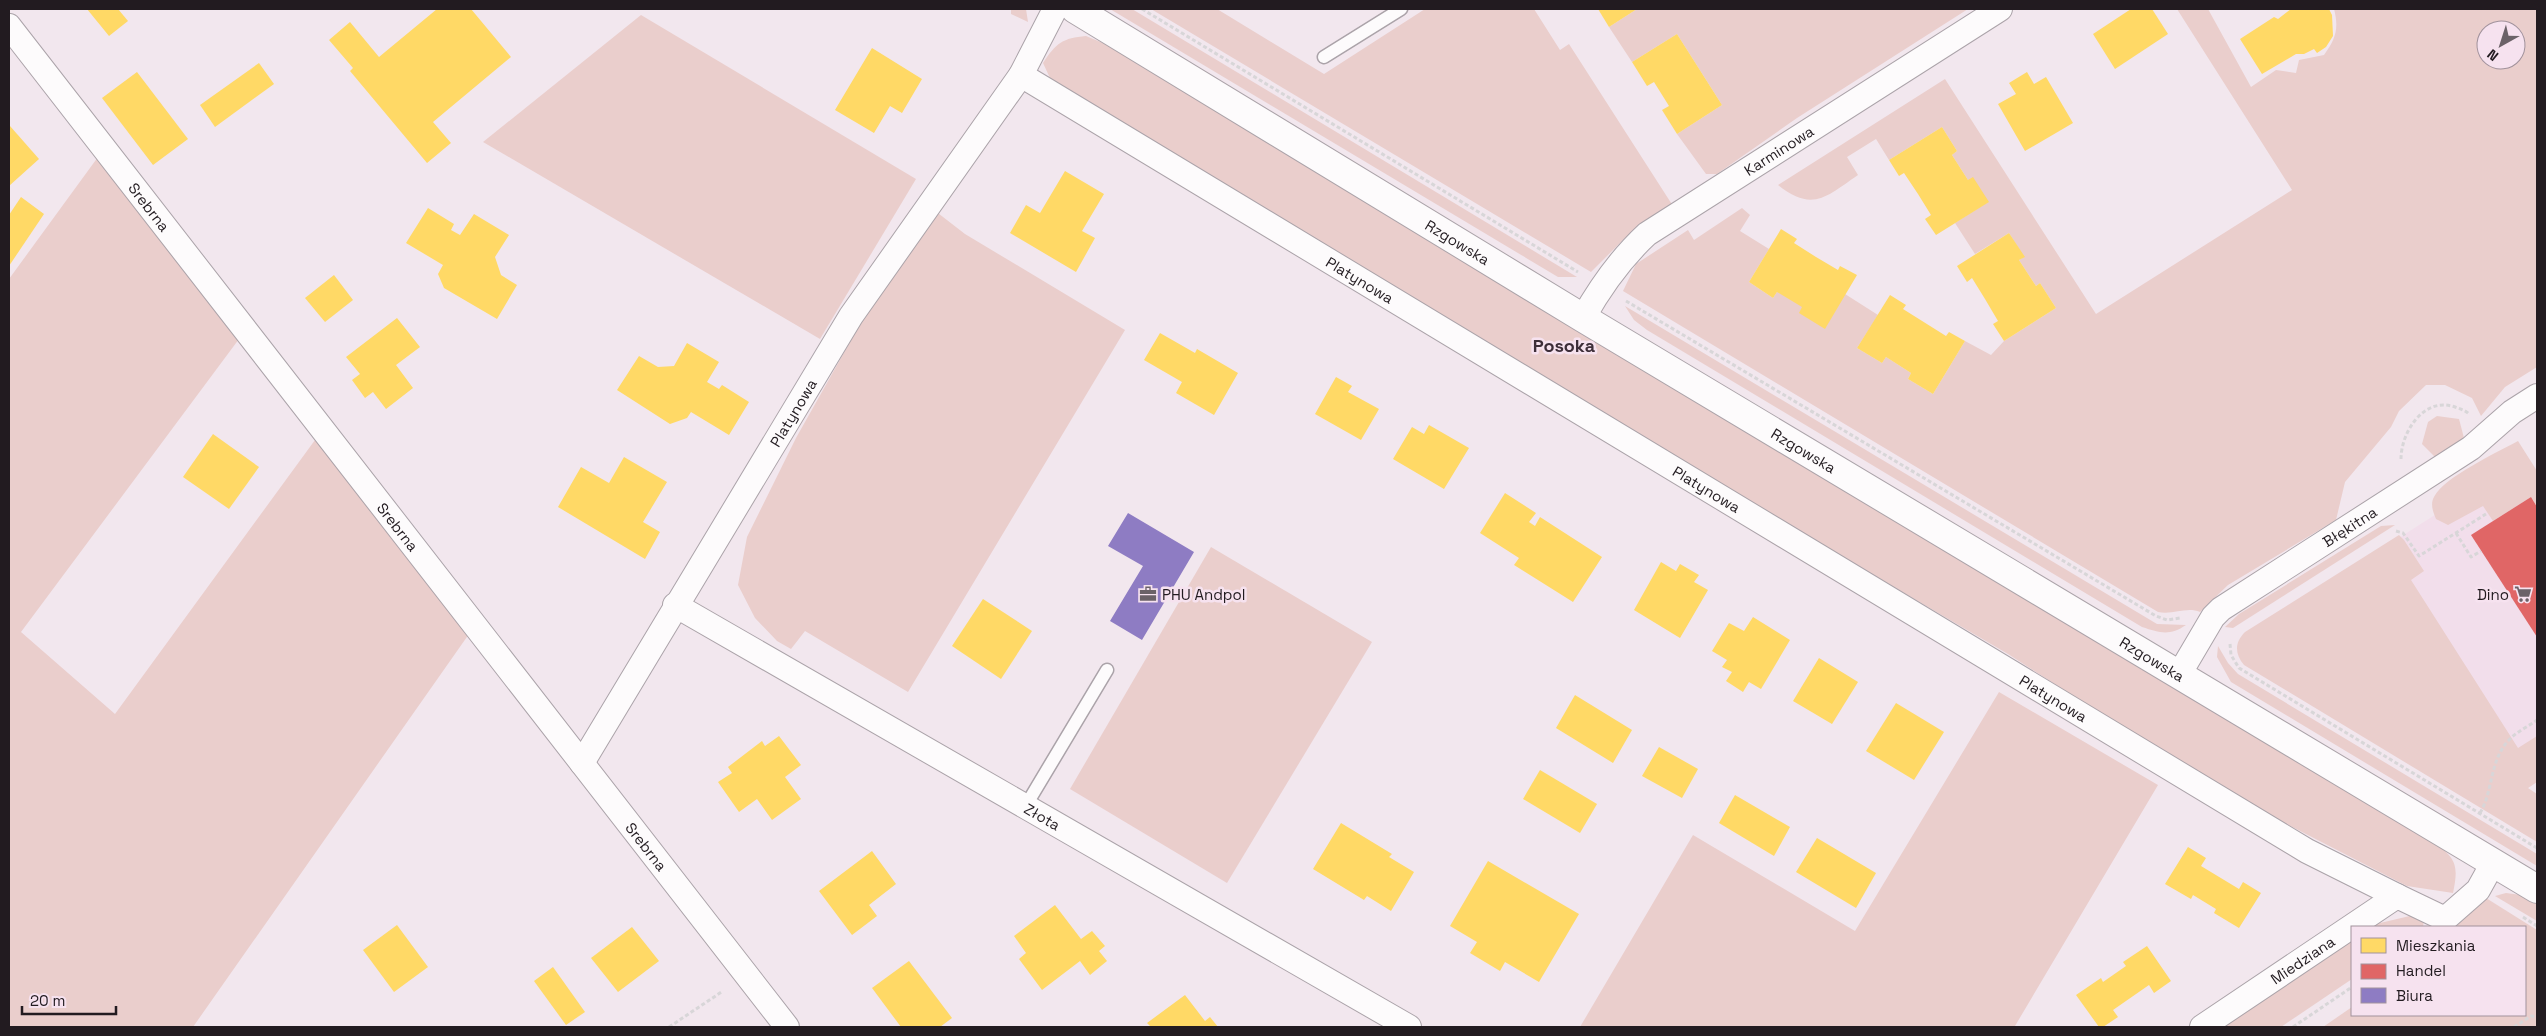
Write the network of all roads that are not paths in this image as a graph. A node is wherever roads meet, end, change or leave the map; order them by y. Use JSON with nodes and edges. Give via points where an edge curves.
{"nodes":[{"id":1,"x":1056,"y":9,"type":"edge"},
{"id":2,"x":1075,"y":9,"type":"edge"},
{"id":3,"x":1401,"y":9,"type":"edge"},
{"id":4,"x":2000,"y":9,"type":"edge"},
{"id":5,"x":9,"y":26,"type":"edge"},
{"id":6,"x":1324,"y":57,"type":"dead end"},
{"id":7,"x":1021,"y":75,"type":"junction"},
{"id":8,"x":1584,"y":318,"type":"junction"},
{"id":9,"x":2537,"y":396,"type":"edge"},
{"id":10,"x":675,"y":605,"type":"junction"},
{"id":11,"x":1107,"y":670,"type":"dead end"},
{"id":12,"x":2180,"y":673,"type":"junction"},
{"id":13,"x":582,"y":763,"type":"junction"},
{"id":14,"x":1026,"y":806,"type":"junction"},
{"id":15,"x":2493,"y":863,"type":"junction"},
{"id":16,"x":2537,"y":889,"type":"edge"},
{"id":17,"x":2397,"y":896,"type":"junction"},
{"id":18,"x":2352,"y":926,"type":"edge"},
{"id":19,"x":2351,"y":927,"type":"edge"},
{"id":20,"x":787,"y":1027,"type":"edge"},
{"id":21,"x":1409,"y":1027,"type":"edge"},
{"id":22,"x":2202,"y":1027,"type":"edge"}],
"edges":[{"from":1,"to":7,"type":"street","name":"Platynowa"},
{"from":2,"to":8,"type":"street","name":"Rzgowska"},
{"from":3,"to":6,"type":"lane"},
{"from":4,"to":8,"type":"street","name":"Karminowa","via":[[1647,234],[1600,286]]},
{"from":5,"to":13,"type":"street","name":"Srebrna"},
{"from":7,"to":10,"type":"street","name":"Platynowa","via":[[851,316]]},
{"from":7,"to":17,"type":"street","name":"Platynowa","via":[[2307,851]]},
{"from":8,"to":12,"type":"street","name":"Rzgowska"},
{"from":9,"to":12,"type":"street","name":"Błękitna","via":[[2512,412],[2470,448],[2221,609]]},
{"from":10,"to":13,"type":"street","name":"Platynowa"},
{"from":10,"to":14,"type":"street","name":"Złota"},
{"from":11,"to":14,"type":"lane"},
{"from":12,"to":15,"type":"street","name":"Rzgowska"},
{"from":13,"to":20,"type":"street","name":"Srebrna"},
{"from":14,"to":21,"type":"street","name":"Złota"},
{"from":15,"to":16,"type":"street","name":"Rzgowska"},
{"from":15,"to":17,"type":"street","via":[[2478,890],[2445,919]]},
{"from":17,"to":18,"type":"street","name":"Miedziana"},
{"from":19,"to":22,"type":"street","name":"Miedziana"}]}
